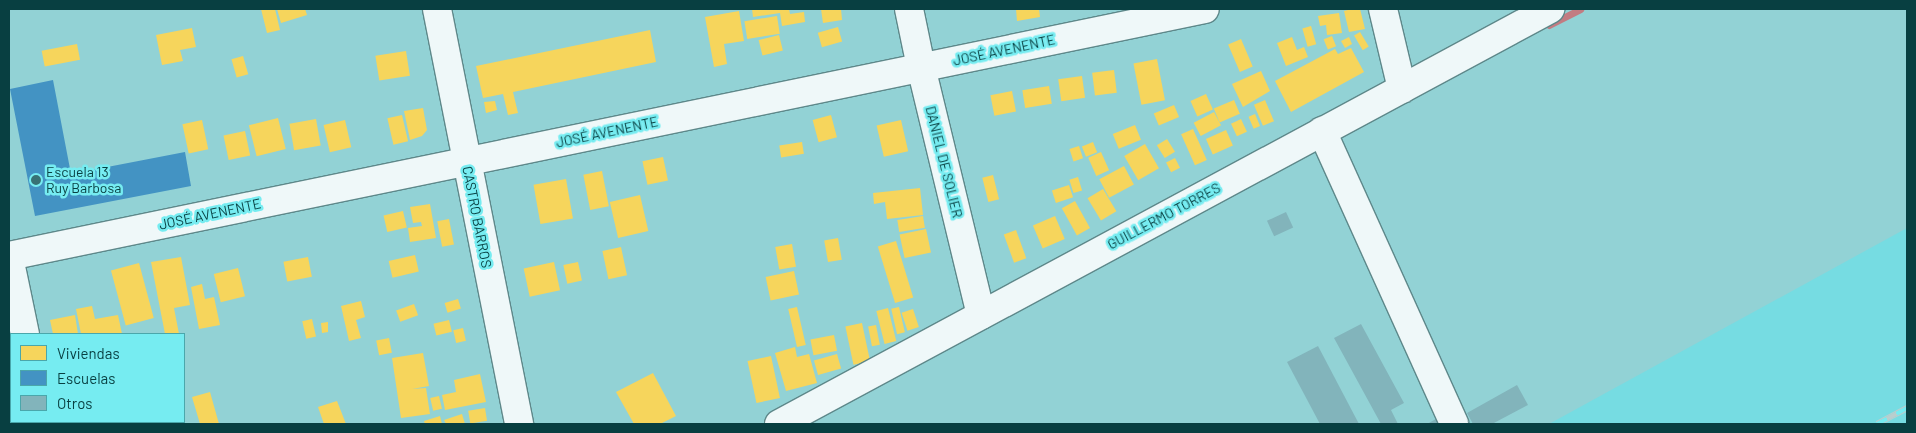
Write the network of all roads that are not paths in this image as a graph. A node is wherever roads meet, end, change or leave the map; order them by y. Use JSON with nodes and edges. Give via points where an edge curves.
{"nodes":[{"id":1,"x":437,"y":9,"type":"edge"},
{"id":2,"x":909,"y":9,"type":"edge"},
{"id":3,"x":1205,"y":9,"type":"edge"},
{"id":4,"x":1383,"y":9,"type":"edge"},
{"id":5,"x":1550,"y":9,"type":"edge"},
{"id":6,"x":921,"y":68,"type":"junction"},
{"id":7,"x":1402,"y":89,"type":"junction"},
{"id":8,"x":1322,"y":132,"type":"junction"},
{"id":9,"x":466,"y":162,"type":"junction"},
{"id":10,"x":9,"y":256,"type":"edge"},
{"id":11,"x":981,"y":315,"type":"junction"},
{"id":12,"x":25,"y":333,"type":"edge"},
{"id":13,"x":519,"y":424,"type":"edge"},
{"id":14,"x":779,"y":424,"type":"edge"},
{"id":15,"x":1454,"y":424,"type":"edge"}],
"edges":[{"from":1,"to":9,"type":"street","name":"CASTRO BARROS"},
{"from":2,"to":6,"type":"street","name":"DANIEL DE SOLIER"},
{"from":3,"to":6,"type":"street","name":"JOSÉ AVENENTE"},
{"from":4,"to":7,"type":"street"},
{"from":5,"to":7,"type":"street","name":"GUILLERMO TORRES"},
{"from":6,"to":9,"type":"street","name":"JOSÉ AVENENTE"},
{"from":6,"to":11,"type":"street","name":"DANIEL DE SOLIER"},
{"from":7,"to":8,"type":"street","name":"GUILLERMO TORRES"},
{"from":8,"to":11,"type":"street","name":"GUILLERMO TORRES"},
{"from":8,"to":15,"type":"street"},
{"from":9,"to":10,"type":"street","name":"JOSÉ AVENENTE"},
{"from":9,"to":13,"type":"street","name":"CASTRO BARROS"},
{"from":10,"to":12,"type":"street"},
{"from":11,"to":14,"type":"street","name":"GUILLERMO TORRES"}]}
